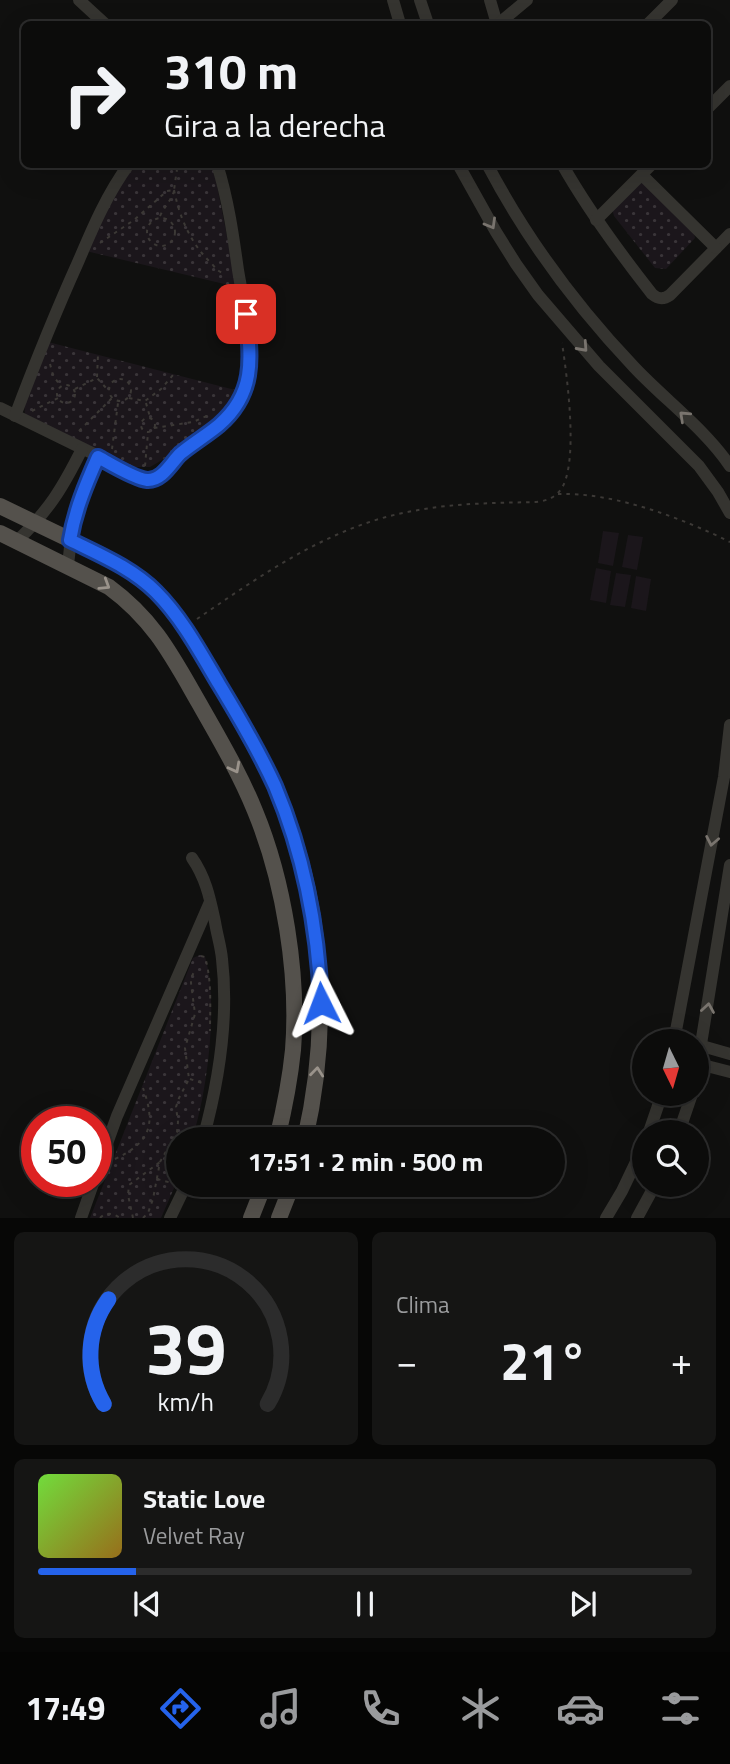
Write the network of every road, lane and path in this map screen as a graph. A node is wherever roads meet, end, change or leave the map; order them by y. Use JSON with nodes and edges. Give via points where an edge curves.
{"nodes":[{"id":1,"x":79,"y":0,"type":"edge"},
{"id":2,"x":393,"y":0,"type":"edge"},
{"id":3,"x":420,"y":0,"type":"edge"},
{"id":4,"x":490,"y":0,"type":"edge"},
{"id":5,"x":527,"y":0,"type":"edge"},
{"id":6,"x":671,"y":0,"type":"edge"},
{"id":7,"x":102,"y":21,"type":"edge"},
{"id":8,"x":399,"y":21,"type":"edge"},
{"id":9,"x":427,"y":21,"type":"edge"},
{"id":10,"x":496,"y":21,"type":"edge"},
{"id":11,"x":501,"y":21,"type":"edge"},
{"id":12,"x":651,"y":21,"type":"edge"},
{"id":13,"x":730,"y":86,"type":"edge"},
{"id":14,"x":711,"y":105,"type":"edge"},
{"id":15,"x":126,"y":168,"type":"edge"},
{"id":16,"x":178,"y":168,"type":"edge"},
{"id":17,"x":218,"y":168,"type":"edge"},
{"id":18,"x":460,"y":168,"type":"edge"},
{"id":19,"x":489,"y":168,"type":"edge"},
{"id":20,"x":564,"y":168,"type":"edge"},
{"id":21,"x":648,"y":168,"type":"edge"},
{"id":22,"x":642,"y":175,"type":"junction"},
{"id":23,"x":174,"y":190,"type":"junction"},
{"id":24,"x":159,"y":218,"type":"junction"},
{"id":25,"x":596,"y":220,"type":"junction"},
{"id":26,"x":730,"y":234,"type":"edge"},
{"id":27,"x":98,"y":244,"type":"dead end"},
{"id":28,"x":716,"y":248,"type":"junction"},
{"id":29,"x":230,"y":276,"type":"dead end"},
{"id":30,"x":562,"y":344,"type":"dead end"},
{"id":31,"x":616,"y":348,"type":"junction"},
{"id":32,"x":98,"y":355,"type":"dead end"},
{"id":33,"x":47,"y":356,"type":"dead end"},
{"id":34,"x":599,"y":366,"type":"junction"},
{"id":35,"x":173,"y":374,"type":"dead end"},
{"id":36,"x":97,"y":378,"type":"junction"},
{"id":37,"x":61,"y":387,"type":"junction"},
{"id":38,"x":74,"y":390,"type":"junction"},
{"id":39,"x":108,"y":391,"type":"junction"},
{"id":40,"x":58,"y":398,"type":"junction"},
{"id":41,"x":112,"y":398,"type":"junction"},
{"id":42,"x":129,"y":398,"type":"junction"},
{"id":43,"x":119,"y":401,"type":"junction"},
{"id":44,"x":145,"y":401,"type":"junction"},
{"id":45,"x":0,"y":408,"type":"edge"},
{"id":46,"x":214,"y":412,"type":"dead end"},
{"id":47,"x":20,"y":415,"type":"junction"},
{"id":48,"x":151,"y":418,"type":"junction"},
{"id":49,"x":154,"y":428,"type":"junction"},
{"id":50,"x":79,"y":431,"type":"dead end"},
{"id":51,"x":148,"y":432,"type":"junction"},
{"id":52,"x":82,"y":449,"type":"junction"},
{"id":53,"x":105,"y":457,"type":"junction"},
{"id":54,"x":730,"y":466,"type":"edge"},
{"id":55,"x":151,"y":473,"type":"junction"},
{"id":56,"x":730,"y":484,"type":"edge"},
{"id":57,"x":718,"y":492,"type":"junction"},
{"id":58,"x":557,"y":494,"type":"junction"},
{"id":59,"x":57,"y":495,"type":"junction"},
{"id":60,"x":78,"y":503,"type":"junction"},
{"id":61,"x":0,"y":506,"type":"edge"},
{"id":62,"x":729,"y":510,"type":"edge"},
{"id":63,"x":36,"y":523,"type":"junction"},
{"id":64,"x":0,"y":533,"type":"edge"},
{"id":65,"x":70,"y":540,"type":"junction"},
{"id":66,"x":17,"y":541,"type":"junction"},
{"id":67,"x":730,"y":542,"type":"edge"},
{"id":68,"x":68,"y":565,"type":"junction"},
{"id":69,"x":185,"y":628,"type":"junction"},
{"id":70,"x":730,"y":725,"type":"edge"},
{"id":71,"x":729,"y":747,"type":"edge"},
{"id":72,"x":727,"y":777,"type":"edge"},
{"id":73,"x":192,"y":858,"type":"dead end"},
{"id":74,"x":730,"y":865,"type":"edge"},
{"id":75,"x":211,"y":902,"type":"junction"},
{"id":76,"x":196,"y":966,"type":"dead end"},
{"id":77,"x":209,"y":970,"type":"dead end"},
{"id":78,"x":676,"y":1029,"type":"edge"},
{"id":79,"x":705,"y":1029,"type":"edge"},
{"id":80,"x":210,"y":1031,"type":"dead end"},
{"id":81,"x":709,"y":1048,"type":"edge"},
{"id":82,"x":730,"y":1054,"type":"edge"},
{"id":83,"x":709,"y":1071,"type":"edge"},
{"id":84,"x":730,"y":1072,"type":"edge"},
{"id":85,"x":189,"y":1079,"type":"junction"},
{"id":86,"x":204,"y":1084,"type":"dead end"},
{"id":87,"x":143,"y":1086,"type":"dead end"},
{"id":88,"x":207,"y":1127,"type":"edge"},
{"id":89,"x":280,"y":1127,"type":"edge"},
{"id":90,"x":307,"y":1127,"type":"edge"},
{"id":91,"x":112,"y":1130,"type":"edge"},
{"id":92,"x":114,"y":1160,"type":"dead end"},
{"id":93,"x":160,"y":1162,"type":"junction"},
{"id":94,"x":632,"y":1170,"type":"edge"},
{"id":95,"x":156,"y":1179,"type":"junction"},
{"id":96,"x":166,"y":1181,"type":"edge"},
{"id":97,"x":88,"y":1197,"type":"edge"},
{"id":98,"x":177,"y":1197,"type":"edge"},
{"id":99,"x":259,"y":1197,"type":"edge"},
{"id":100,"x":287,"y":1197,"type":"edge"},
{"id":101,"x":648,"y":1197,"type":"edge"},
{"id":102,"x":81,"y":1218,"type":"edge"},
{"id":103,"x":100,"y":1218,"type":"edge"},
{"id":104,"x":120,"y":1218,"type":"edge"},
{"id":105,"x":133,"y":1218,"type":"edge"},
{"id":106,"x":143,"y":1218,"type":"edge"},
{"id":107,"x":170,"y":1218,"type":"edge"},
{"id":108,"x":251,"y":1218,"type":"edge"},
{"id":109,"x":279,"y":1218,"type":"edge"},
{"id":110,"x":606,"y":1218,"type":"edge"},
{"id":111,"x":637,"y":1218,"type":"edge"}],
"edges":[{"from":1,"to":7,"type":"street"},
{"from":2,"to":8,"type":"street"},
{"from":3,"to":9,"type":"street"},
{"from":4,"to":10,"type":"street"},
{"from":5,"to":11,"type":"street"},
{"from":6,"to":12,"type":"street"},
{"from":13,"to":14,"type":"street"},
{"from":15,"to":47,"type":"street","via":[[106,200],[51,321]]},
{"from":16,"to":23,"type":"path"},
{"from":17,"to":55,"type":"street","via":[[246,314],[248,379],[240,400],[220,424],[161,475]]},
{"from":18,"to":34,"type":"street","one_way":true,"via":[[516,264]]},
{"from":19,"to":31,"type":"street","via":[[560,279]]},
{"from":20,"to":25,"type":"street"},
{"from":21,"to":22,"type":"street"},
{"from":22,"to":25,"type":"street"},
{"from":22,"to":28,"type":"street"},
{"from":23,"to":24,"type":"path"},
{"from":23,"to":27,"type":"path"},
{"from":23,"to":29,"type":"path","via":[[187,231],[202,254]]},
{"from":24,"to":24,"type":"path","via":[[169,220],[175,232],[169,244],[160,246],[151,243],[147,234],[148,225]]},
{"from":25,"to":28,"type":"street","via":[[660,299],[670,295]]},
{"from":26,"to":28,"type":"street"},
{"from":30,"to":58,"type":"path","via":[[569,460]]},
{"from":31,"to":34,"type":"street"},
{"from":54,"to":31,"type":"street","one_way":true},
{"from":32,"to":36,"type":"path"},
{"from":33,"to":37,"type":"path"},
{"from":34,"to":57,"type":"street","via":[[688,454]]},
{"from":35,"to":44,"type":"path"},
{"from":36,"to":38,"type":"path"},
{"from":36,"to":39,"type":"path"},
{"from":37,"to":38,"type":"path"},
{"from":37,"to":40,"type":"path"},
{"from":38,"to":40,"type":"path","via":[[68,402]]},
{"from":39,"to":41,"type":"path"},
{"from":39,"to":42,"type":"path","via":[[113,381],[124,379],[131,387]]},
{"from":40,"to":47,"type":"path"},
{"from":41,"to":43,"type":"path"},
{"from":41,"to":50,"type":"path"},
{"from":42,"to":43,"type":"path"},
{"from":42,"to":44,"type":"path"},
{"from":43,"to":53,"type":"path"},
{"from":44,"to":48,"type":"path"},
{"from":45,"to":47,"type":"street"},
{"from":46,"to":49,"type":"path","via":[[193,422]]},
{"from":47,"to":52,"type":"street"},
{"from":48,"to":49,"type":"path"},
{"from":48,"to":51,"type":"path","via":[[141,423]]},
{"from":49,"to":51,"type":"path"},
{"from":51,"to":55,"type":"path","via":[[145,467]]},
{"from":52,"to":53,"type":"street"},
{"from":52,"to":59,"type":"street"},
{"from":53,"to":55,"type":"street","via":[[141,479]]},
{"from":53,"to":60,"type":"street"},
{"from":56,"to":57,"type":"street"},
{"from":57,"to":62,"type":"street"},
{"from":58,"to":67,"type":"path","via":[[620,500]]},
{"from":58,"to":69,"type":"path","via":[[544,501],[411,511],[368,523],[276,566]]},
{"from":59,"to":60,"type":"street"},
{"from":59,"to":63,"type":"street"},
{"from":60,"to":65,"type":"street"},
{"from":61,"to":63,"type":"main road"},
{"from":63,"to":65,"type":"main road"},
{"from":63,"to":66,"type":"street"},
{"from":64,"to":66,"type":"main road"},
{"from":65,"to":68,"type":"street"},
{"from":65,"to":69,"type":"main road","via":[[141,579]]},
{"from":66,"to":68,"type":"main road"},
{"from":68,"to":89,"type":"main road","one_way":true,"via":[[124,598],[155,631],[219,738],[261,826],[284,912],[293,987],[293,1050]]},
{"from":90,"to":69,"type":"main road","one_way":true,"via":[[316,1086],[321,1003],[305,879],[263,762]]},
{"from":70,"to":71,"type":"street"},
{"from":71,"to":72,"type":"street"},
{"from":72,"to":78,"type":"street","one_way":true},
{"from":73,"to":75,"type":"street","via":[[202,872]]},
{"from":79,"to":74,"type":"street","one_way":true},
{"from":75,"to":88,"type":"street","via":[[224,996],[219,1068]]},
{"from":75,"to":91,"type":"street"},
{"from":76,"to":85,"type":"path","via":[[191,978],[195,1014],[185,1048]]},
{"from":77,"to":80,"type":"path"},
{"from":81,"to":82,"type":"street"},
{"from":83,"to":84,"type":"street"},
{"from":85,"to":86,"type":"path"},
{"from":85,"to":93,"type":"path","via":[[176,1107],[177,1132]]},
{"from":87,"to":92,"type":"path","via":[[150,1107],[146,1134]]},
{"from":93,"to":95,"type":"path"},
{"from":93,"to":105,"type":"path","via":[[129,1185]]},
{"from":94,"to":110,"type":"street"},
{"from":95,"to":96,"type":"path"},
{"from":95,"to":106,"type":"path"},
{"from":97,"to":102,"type":"street"},
{"from":98,"to":107,"type":"street"},
{"from":99,"to":108,"type":"main road"},
{"from":100,"to":109,"type":"main road"},
{"from":101,"to":111,"type":"street"},
{"from":103,"to":104,"type":"path","via":[[107,1214]]}]}
